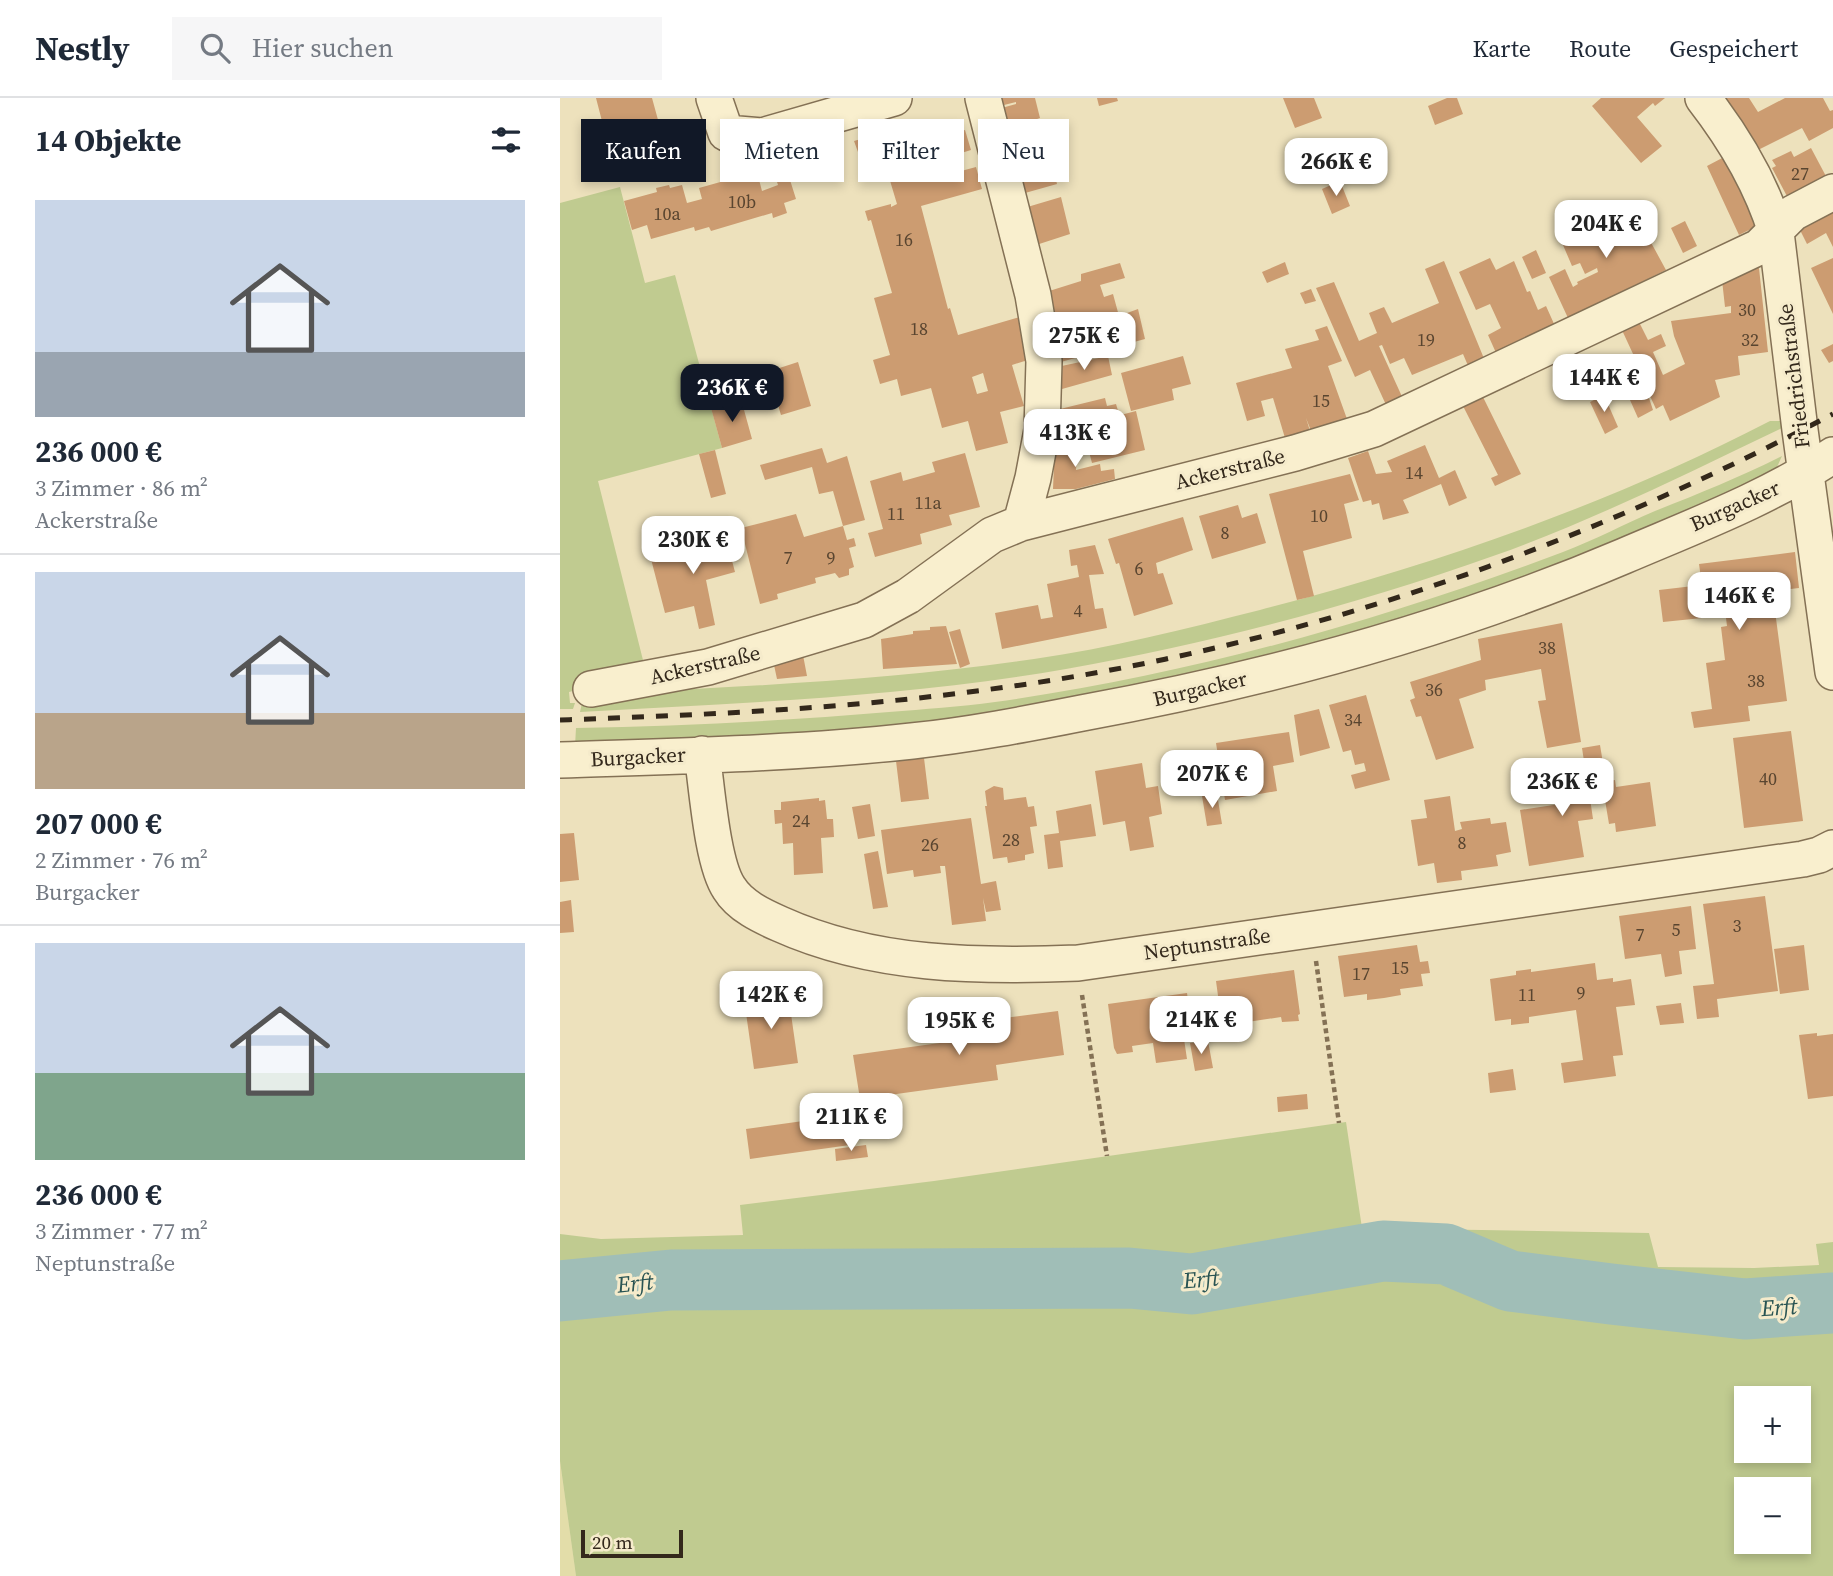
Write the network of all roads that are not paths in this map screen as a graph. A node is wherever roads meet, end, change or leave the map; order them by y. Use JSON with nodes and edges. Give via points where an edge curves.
{"nodes":[{"id":1,"x":714,"y":98,"type":"edge"},
{"id":2,"x":894,"y":98,"type":"edge"},
{"id":3,"x":984,"y":98,"type":"edge"},
{"id":4,"x":1703,"y":98,"type":"edge"},
{"id":5,"x":1833,"y":192,"type":"edge"},
{"id":6,"x":1776,"y":232,"type":"junction"},
{"id":7,"x":1820,"y":464,"type":"edge"},
{"id":8,"x":1021,"y":523,"type":"junction"},
{"id":9,"x":1833,"y":672,"type":"edge"},
{"id":10,"x":591,"y":689,"type":"dead end"},
{"id":11,"x":702,"y":754,"type":"junction"},
{"id":12,"x":560,"y":760,"type":"edge"},
{"id":13,"x":1833,"y":848,"type":"edge"}],
"edges":[{"from":1,"to":2,"type":"street","via":[[726,133],[762,136]]},
{"from":3,"to":8,"type":"street","via":[[1033,295],[1044,361],[1042,430]]},
{"from":4,"to":6,"type":"street","name":"Friedrichstraße","via":[[1748,168]]},
{"from":5,"to":6,"type":"street","name":"Ackerstraße","via":[[1793,213]]},
{"from":6,"to":7,"type":"street","name":"Friedrichstraße"},
{"from":6,"to":8,"type":"street","name":"Ackerstraße","via":[[1759,247],[1374,429]]},
{"from":7,"to":9,"type":"street","name":"Friedrichstraße"},
{"from":7,"to":11,"type":"street","name":"Burgacker","via":[[1667,537],[1546,587],[1329,658],[1146,702],[959,735]]},
{"from":8,"to":10,"type":"street","name":"Ackerstraße","via":[[992,535],[908,596],[864,620],[708,667]]},
{"from":11,"to":12,"type":"street","name":"Burgacker"},
{"from":11,"to":13,"type":"street","name":"Neptunstraße","via":[[722,877],[744,905],[814,937],[890,956],[994,965],[1078,963],[1803,859]]}]}
